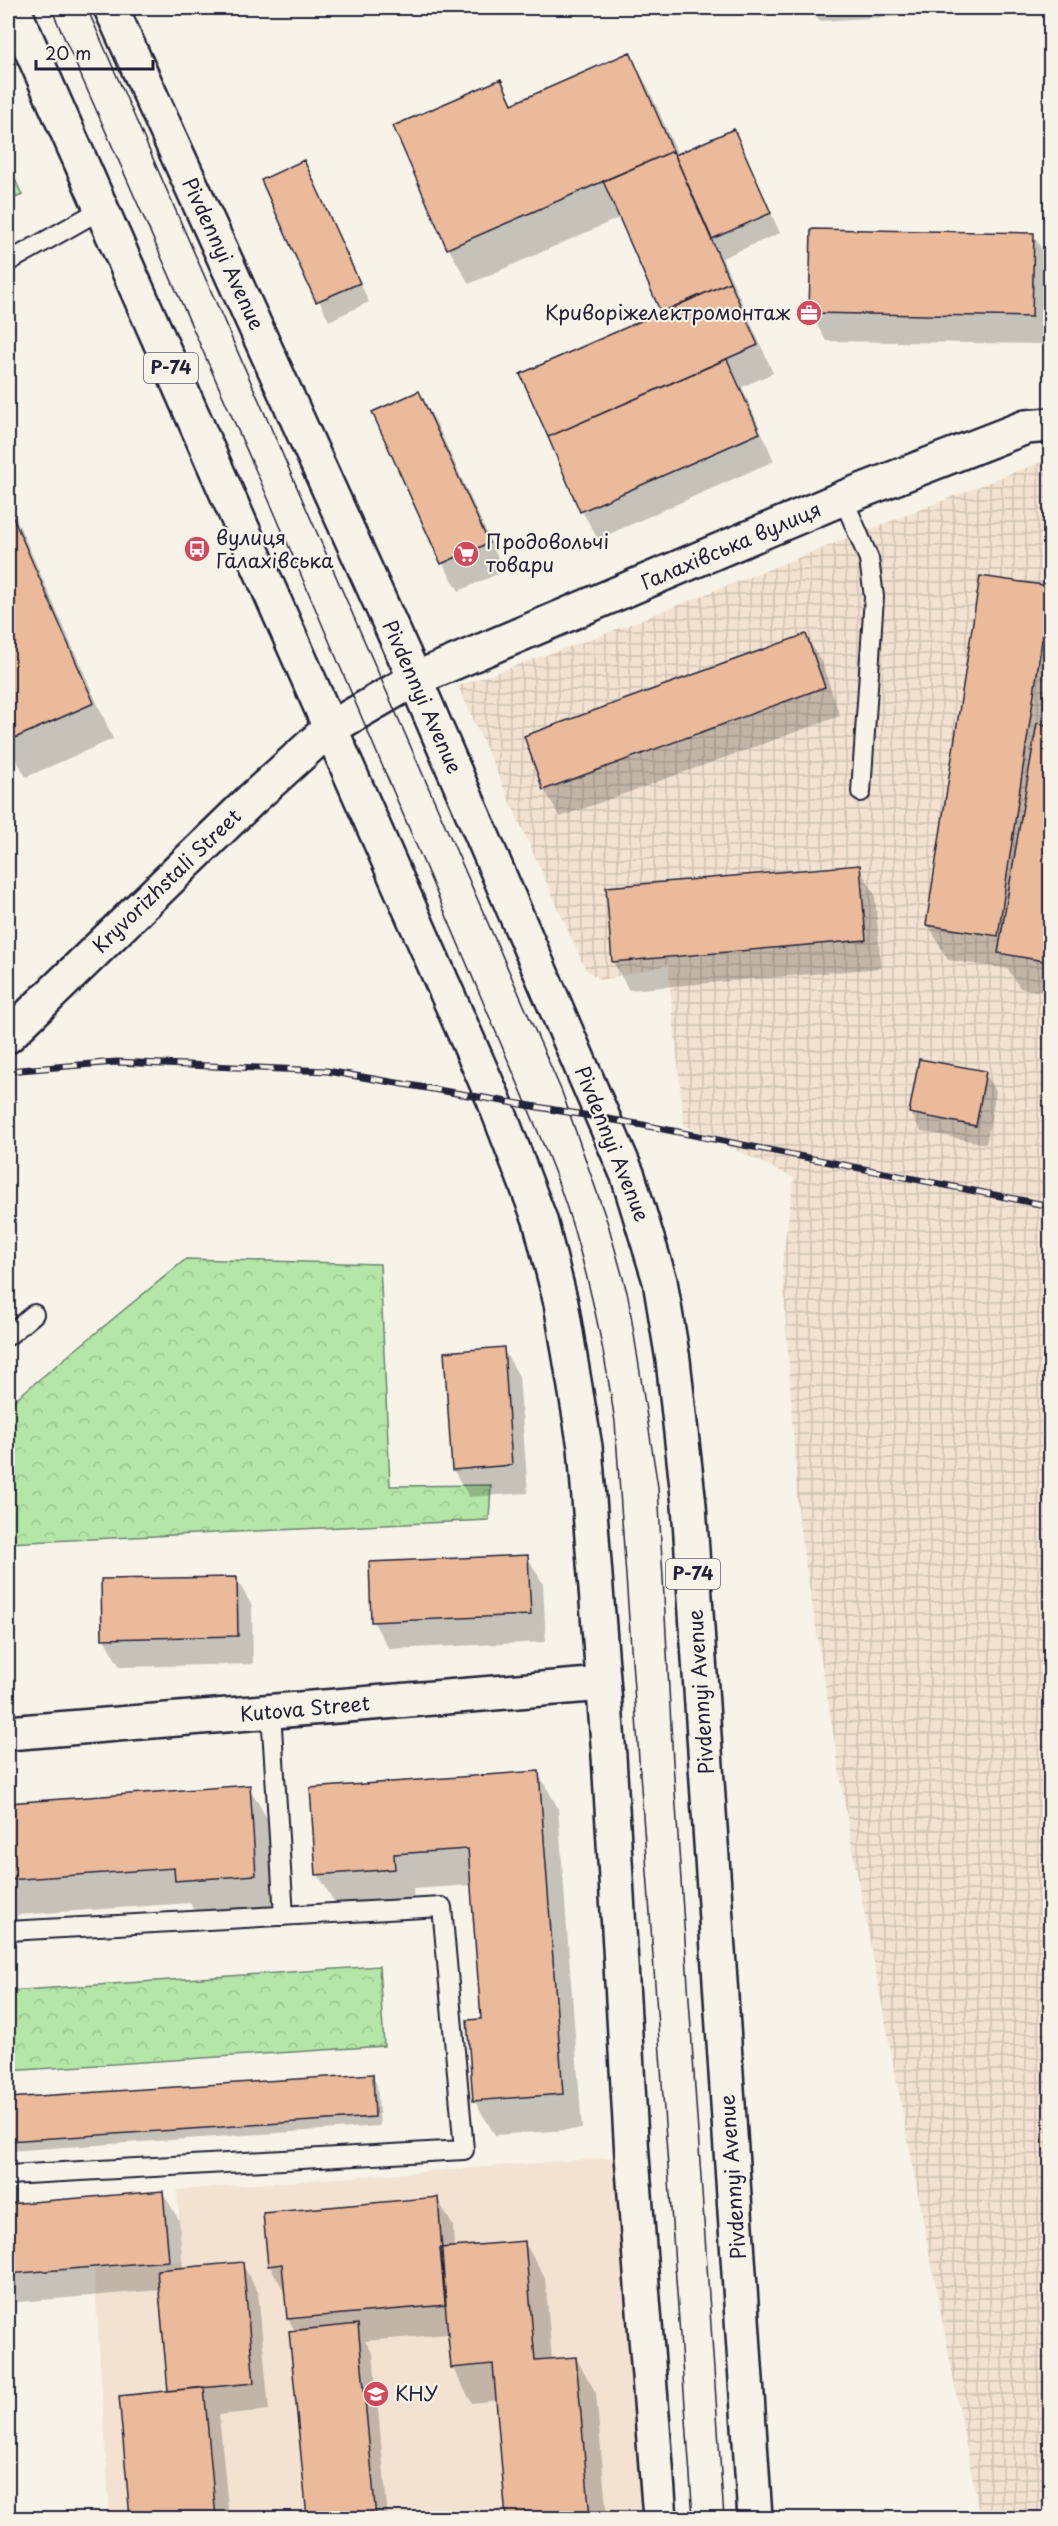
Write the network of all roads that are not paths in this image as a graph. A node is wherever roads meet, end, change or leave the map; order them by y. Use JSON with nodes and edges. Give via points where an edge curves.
{"nodes":[{"id":1,"x":13,"y":8,"type":"edge"},
{"id":2,"x":111,"y":8,"type":"edge"},
{"id":3,"x":102,"y":209,"type":"junction"},
{"id":4,"x":8,"y":262,"type":"edge"},
{"id":5,"x":1050,"y":425,"type":"edge"},
{"id":6,"x":843,"y":498,"type":"junction"},
{"id":7,"x":415,"y":679,"type":"junction"},
{"id":8,"x":329,"y":729,"type":"junction"},
{"id":9,"x":861,"y":792,"type":"dead end"},
{"id":10,"x":8,"y":1035,"type":"edge"},
{"id":11,"x":34,"y":1314,"type":"dead end"},
{"id":12,"x":8,"y":1336,"type":"edge"},
{"id":13,"x":603,"y":1684,"type":"junction"},
{"id":14,"x":271,"y":1712,"type":"junction"},
{"id":15,"x":8,"y":1733,"type":"edge"},
{"id":16,"x":284,"y":1916,"type":"junction"},
{"id":17,"x":8,"y":1931,"type":"edge"},
{"id":18,"x":8,"y":2175,"type":"edge"},
{"id":19,"x":660,"y":2518,"type":"edge"},
{"id":20,"x":755,"y":2518,"type":"edge"}],
"edges":[{"from":1,"to":3,"type":"main road","number":"Р-74"},
{"from":2,"to":7,"type":"main road","name":"Pivdennyi Avenue","number":"Р-74"},
{"from":3,"to":4,"type":"lane"},
{"from":3,"to":8,"type":"main road","number":"Р-74"},
{"from":5,"to":6,"type":"main road","name":"Галахівська вулиця","via":[[1026,427]]},
{"from":6,"to":7,"type":"main road","name":"Галахівська вулиця"},
{"from":6,"to":9,"type":"lane","via":[[869,559],[874,597]]},
{"from":7,"to":8,"type":"main road","name":"Галахівська вулиця"},
{"from":7,"to":20,"type":"main road","name":"Pivdennyi Avenue","number":"Р-74","via":[[628,1176],[660,1281],[689,1505]]},
{"from":8,"to":10,"type":"main road","name":"Kryvorizhstali Street"},
{"from":8,"to":13,"type":"main road","number":"Р-74","via":[[494,1100],[540,1220],[561,1303],[585,1447]]},
{"from":11,"to":12,"type":"lane"},
{"from":13,"to":14,"type":"main road","name":"Kutova Street"},
{"from":13,"to":19,"type":"main road","number":"Р-74","via":[[632,2156]]},
{"from":14,"to":15,"type":"main road","name":"Kutova Street"},
{"from":14,"to":16,"type":"lane"},
{"from":16,"to":17,"type":"lane"},
{"from":16,"to":18,"type":"lane","via":[[442,1906],[464,2150]]}]}
